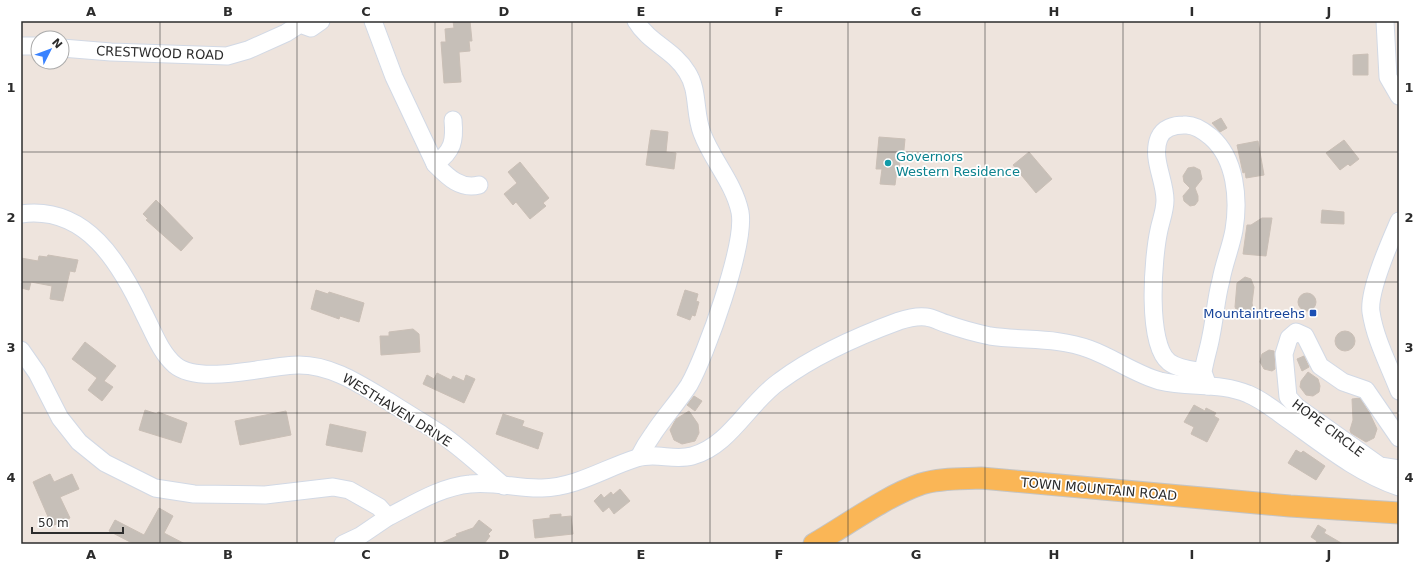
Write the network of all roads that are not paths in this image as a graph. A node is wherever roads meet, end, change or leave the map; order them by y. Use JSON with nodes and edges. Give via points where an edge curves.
{"nodes":[{"id":1,"x":321,"y":21,"type":"edge"},
{"id":2,"x":373,"y":21,"type":"edge"},
{"id":3,"x":636,"y":21,"type":"edge"},
{"id":4,"x":1385,"y":21,"type":"edge"},
{"id":5,"x":293,"y":25,"type":"edge"},
{"id":6,"x":70,"y":49,"type":"edge"},
{"id":7,"x":1399,"y":96,"type":"edge"},
{"id":8,"x":453,"y":120,"type":"dead end"},
{"id":9,"x":435,"y":164,"type":"junction"},
{"id":10,"x":479,"y":185,"type":"dead end"},
{"id":11,"x":21,"y":214,"type":"edge"},
{"id":12,"x":1399,"y":221,"type":"edge"},
{"id":13,"x":21,"y":350,"type":"edge"},
{"id":14,"x":1206,"y":379,"type":"junction"},
{"id":15,"x":1399,"y":390,"type":"edge"},
{"id":16,"x":1399,"y":438,"type":"edge"},
{"id":17,"x":639,"y":457,"type":"junction"},
{"id":18,"x":1399,"y":469,"type":"edge"},
{"id":19,"x":504,"y":486,"type":"junction"},
{"id":20,"x":1399,"y":487,"type":"edge"},
{"id":21,"x":1399,"y":513,"type":"edge"},
{"id":22,"x":388,"y":517,"type":"junction"},
{"id":23,"x":343,"y":544,"type":"edge"},
{"id":24,"x":814,"y":544,"type":"edge"}],
"edges":[{"from":1,"to":5,"type":"street","name":"CRESTWOOD ROAD","via":[[310,28]]},
{"from":2,"to":9,"type":"street","via":[[400,91]]},
{"from":3,"to":17,"type":"street","via":[[651,39],[680,62],[688,72],[694,87],[701,132],[737,202],[741,226],[733,264],[700,363],[688,386],[653,433]]},
{"from":4,"to":7,"type":"street","via":[[1388,76]]},
{"from":5,"to":6,"type":"street","name":"CRESTWOOD ROAD","via":[[248,50],[228,56]]},
{"from":8,"to":9,"type":"street","via":[[455,136],[452,144],[443,158]]},
{"from":9,"to":10,"type":"street","via":[[458,184],[471,187]]},
{"from":11,"to":19,"type":"street","name":"WESTHAVEN DRIVE","via":[[35,212],[64,217],[82,228],[103,247],[121,269],[163,351],[176,366],[190,373],[219,374],[300,365],[334,371],[364,386],[442,435]]},
{"from":12,"to":15,"type":"street","via":[[1380,269],[1370,311]]},
{"from":13,"to":22,"type":"street","via":[[37,373],[60,418],[79,442],[104,463],[155,488],[194,494],[265,496],[333,487],[349,490],[379,507]]},
{"from":14,"to":14,"type":"street","via":[[1220,282],[1234,231],[1236,199],[1225,153],[1217,142],[1199,129],[1186,124],[1163,131],[1157,143],[1156,152],[1165,201],[1154,277],[1154,322],[1159,350],[1163,357],[1174,365]]},
{"from":14,"to":17,"type":"street","via":[[1173,384],[1074,344],[992,336],[935,319],[913,317],[900,320],[834,349],[789,374],[758,399],[727,434],[702,453],[682,458],[654,455]]},
{"from":14,"to":20,"type":"street","via":[[1250,395],[1270,406],[1350,464],[1376,479]]},
{"from":16,"to":18,"type":"street","name":"HOPE CIRCLE","via":[[1366,390],[1343,382],[1320,366],[1305,336],[1296,332],[1288,338],[1284,354],[1286,382],[1288,397],[1296,408],[1380,466]]},
{"from":17,"to":19,"type":"street","via":[[560,486],[542,489]]},
{"from":19,"to":22,"type":"street","via":[[471,484],[436,492]]},
{"from":21,"to":24,"type":"main road","name":"TOWN MOUNTAIN ROAD","via":[[1290,506],[982,478],[937,480],[904,491]]},
{"from":22,"to":23,"type":"street"}]}
